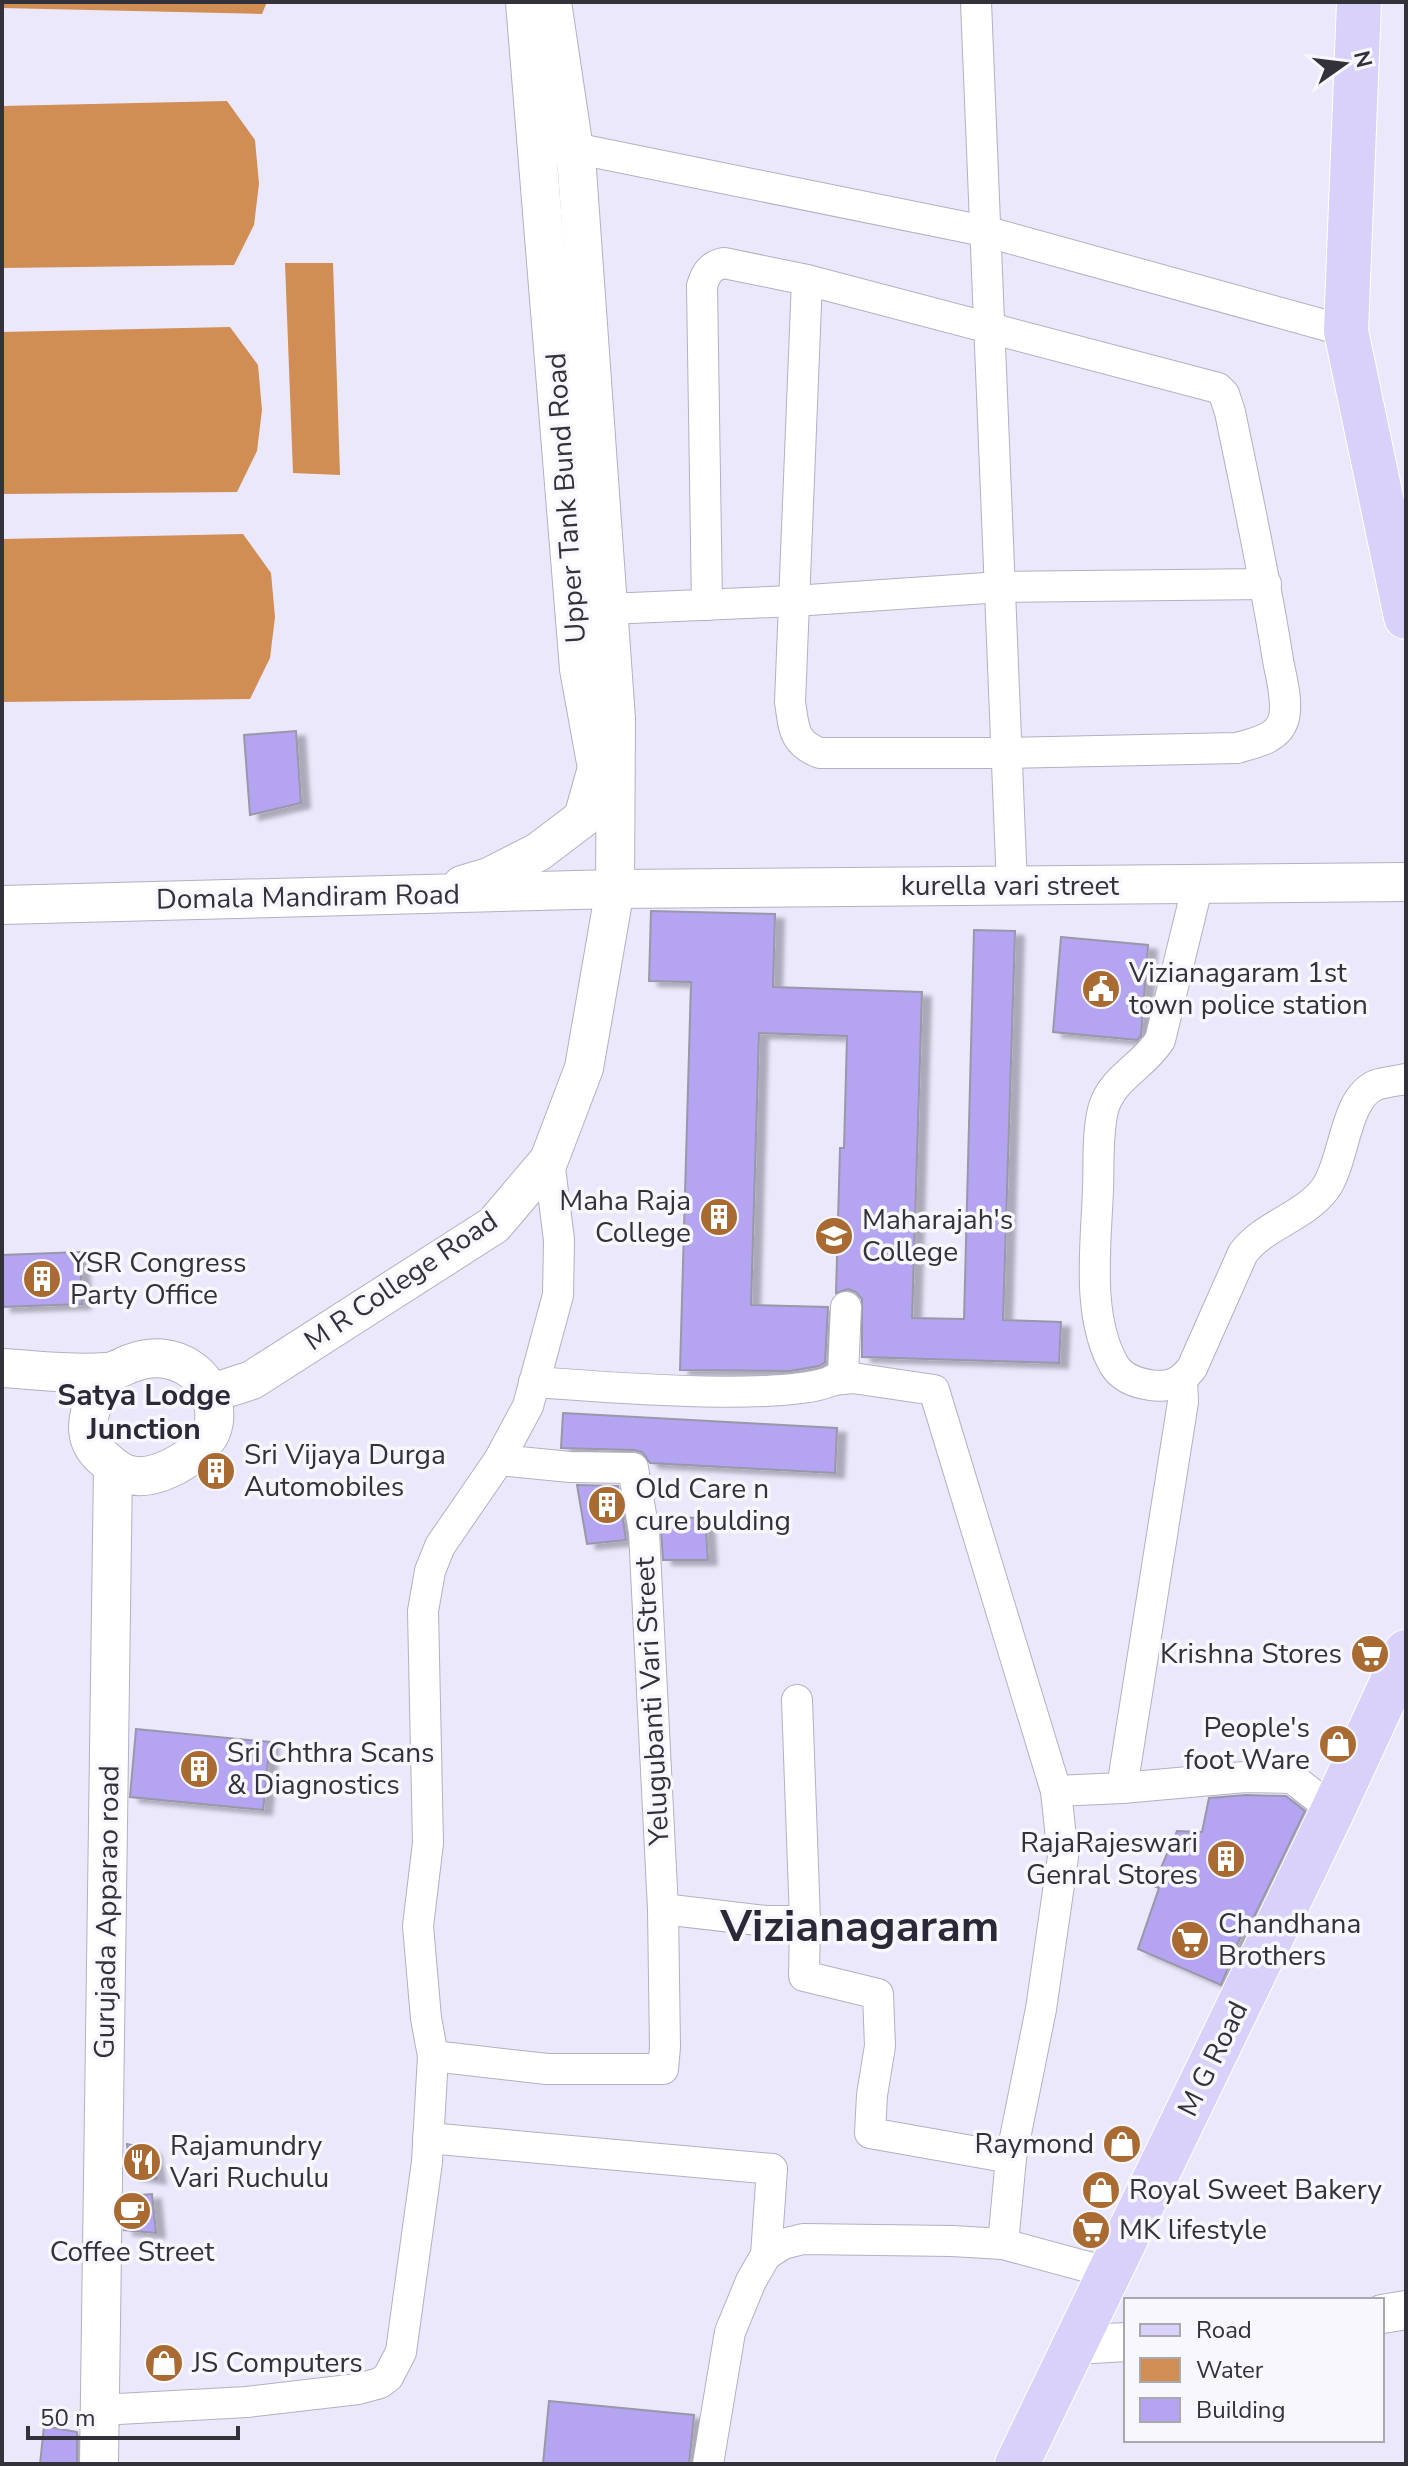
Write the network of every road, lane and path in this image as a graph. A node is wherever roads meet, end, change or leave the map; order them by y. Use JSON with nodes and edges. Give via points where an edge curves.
{"nodes":[{"id":1,"x":525,"y":2,"type":"edge"},
{"id":2,"x":552,"y":2,"type":"edge"},
{"id":3,"x":976,"y":2,"type":"edge"},
{"id":4,"x":1359,"y":2,"type":"edge"},
{"id":5,"x":574,"y":148,"type":"junction"},
{"id":6,"x":984,"y":231,"type":"junction"},
{"id":7,"x":807,"y":280,"type":"junction"},
{"id":8,"x":987,"y":327,"type":"junction"},
{"id":9,"x":1346,"y":331,"type":"junction"},
{"id":10,"x":1266,"y":584,"type":"junction"},
{"id":11,"x":1001,"y":587,"type":"junction"},
{"id":12,"x":794,"y":601,"type":"junction"},
{"id":13,"x":707,"y":605,"type":"junction"},
{"id":14,"x":608,"y":609,"type":"junction"},
{"id":15,"x":1406,"y":617,"type":"edge"},
{"id":16,"x":1007,"y":753,"type":"junction"},
{"id":17,"x":1406,"y":882,"type":"edge"},
{"id":18,"x":1198,"y":884,"type":"junction"},
{"id":19,"x":1012,"y":886,"type":"junction"},
{"id":20,"x":615,"y":889,"type":"junction"},
{"id":21,"x":429,"y":895,"type":"junction"},
{"id":22,"x":2,"y":905,"type":"edge"},
{"id":23,"x":1406,"y":1079,"type":"edge"},
{"id":24,"x":549,"y":1160,"type":"junction"},
{"id":25,"x":846,"y":1307,"type":"dead end"},
{"id":26,"x":2,"y":1368,"type":"edge"},
{"id":27,"x":109,"y":1373,"type":"junction"},
{"id":28,"x":833,"y":1380,"type":"junction"},
{"id":29,"x":1182,"y":1380,"type":"junction"},
{"id":30,"x":534,"y":1382,"type":"junction"},
{"id":31,"x":212,"y":1393,"type":"junction"},
{"id":32,"x":499,"y":1460,"type":"junction"},
{"id":33,"x":113,"y":1468,"type":"junction"},
{"id":34,"x":1406,"y":1652,"type":"edge"},
{"id":35,"x":797,"y":1700,"type":"dead end"},
{"id":36,"x":1122,"y":1788,"type":"junction"},
{"id":37,"x":1056,"y":1791,"type":"junction"},
{"id":38,"x":1333,"y":1810,"type":"junction"},
{"id":39,"x":663,"y":1909,"type":"junction"},
{"id":40,"x":805,"y":1921,"type":"junction"},
{"id":41,"x":433,"y":2056,"type":"junction"},
{"id":42,"x":428,"y":2138,"type":"junction"},
{"id":43,"x":1011,"y":2158,"type":"junction"},
{"id":44,"x":1003,"y":2244,"type":"junction"},
{"id":45,"x":766,"y":2255,"type":"junction"},
{"id":46,"x":1110,"y":2273,"type":"junction"},
{"id":47,"x":1406,"y":2310,"type":"edge"},
{"id":48,"x":1384,"y":2314,"type":"edge"},
{"id":49,"x":1124,"y":2342,"type":"edge"},
{"id":50,"x":1075,"y":2345,"type":"junction"},
{"id":51,"x":100,"y":2410,"type":"junction"},
{"id":52,"x":99,"y":2464,"type":"edge"},
{"id":53,"x":708,"y":2464,"type":"edge"},
{"id":54,"x":1017,"y":2464,"type":"edge"}],
"edges":[{"from":1,"to":21,"type":"street","name":"Upper Tank Bund Road","via":[[579,669],[597,768],[583,818],[538,852],[489,877]]},
{"from":2,"to":5,"type":"street","name":"Upper Tank Bund Road"},
{"from":3,"to":6,"type":"street"},
{"from":4,"to":9,"type":"main road"},
{"from":5,"to":6,"type":"street"},
{"from":5,"to":14,"type":"street","name":"Upper Tank Bund Road"},
{"from":6,"to":8,"type":"street"},
{"from":6,"to":9,"type":"street"},
{"from":7,"to":8,"type":"street"},
{"from":7,"to":12,"type":"street"},
{"from":7,"to":13,"type":"street","via":[[724,263],[706,273],[702,286]]},
{"from":8,"to":10,"type":"street","via":[[1218,388],[1230,412]]},
{"from":8,"to":11,"type":"street"},
{"from":9,"to":15,"type":"main road"},
{"from":10,"to":11,"type":"street"},
{"from":10,"to":16,"type":"street","via":[[1284,697],[1284,719],[1277,731],[1237,748]]},
{"from":11,"to":12,"type":"street"},
{"from":11,"to":16,"type":"street"},
{"from":12,"to":13,"type":"street"},
{"from":12,"to":16,"type":"street","via":[[790,702],[797,736],[806,748],[820,753]]},
{"from":13,"to":14,"type":"street"},
{"from":14,"to":20,"type":"street","name":"Upper Tank Bund Road","via":[[616,719]]},
{"from":16,"to":19,"type":"street"},
{"from":17,"to":18,"type":"street","name":"kurella vari street"},
{"from":18,"to":19,"type":"street","name":"kurella vari street"},
{"from":18,"to":29,"type":"street","via":[[1160,1040],[1120,1080],[1103,1109],[1094,1280],[1115,1368],[1129,1380],[1146,1384],[1175,1385]]},
{"from":19,"to":20,"type":"street","name":"kurella vari street"},
{"from":20,"to":21,"type":"street","name":"Domala Mandiram Road"},
{"from":20,"to":24,"type":"street","name":"M R College Road","via":[[584,1068]]},
{"from":21,"to":22,"type":"street","name":"Domala Mandiram Road"},
{"from":23,"to":29,"type":"street","via":[[1363,1093],[1326,1188],[1252,1240]]},
{"from":24,"to":30,"type":"street","via":[[559,1240],[558,1295]]},
{"from":24,"to":31,"type":"street","name":"M R College Road","via":[[494,1225],[252,1380]]},
{"from":25,"to":28,"type":"street","via":[[843,1373]]},
{"from":26,"to":27,"type":"street"},
{"from":27,"to":31,"type":"street","via":[[139,1360],[166,1357],[200,1376]]},
{"from":27,"to":33,"type":"street","via":[[92,1402],[88,1428],[96,1451]]},
{"from":28,"to":30,"type":"street","via":[[811,1388],[717,1393]]},
{"from":28,"to":37,"type":"street","via":[[934,1390]]},
{"from":29,"to":36,"type":"street","via":[[1183,1402]]},
{"from":30,"to":32,"type":"street","via":[[528,1406]]},
{"from":31,"to":33,"type":"street","via":[[214,1416],[208,1438],[191,1455],[153,1474],[128,1475]]},
{"from":32,"to":39,"type":"street","name":"Yelugubanti Vari Street","via":[[633,1468],[644,1532]]},
{"from":32,"to":41,"type":"street","via":[[440,1546],[423,1611],[428,1843],[418,1926]]},
{"from":33,"to":51,"type":"street","name":"Gurujada Apparao road"},
{"from":34,"to":38,"type":"main road","name":"M G Road"},
{"from":35,"to":40,"type":"street"},
{"from":36,"to":37,"type":"street"},
{"from":36,"to":38,"type":"street","via":[[1292,1778]]},
{"from":37,"to":43,"type":"street","via":[[1063,1857],[1041,2009]]},
{"from":38,"to":46,"type":"main road","name":"M G Road"},
{"from":39,"to":40,"type":"street"},
{"from":39,"to":41,"type":"street","name":"Yelugubanti Vari Street","via":[[663,2069],[547,2069]]},
{"from":40,"to":43,"type":"street","via":[[804,1976],[878,1994],[880,2046],[870,2133]]},
{"from":41,"to":42,"type":"street"},
{"from":42,"to":45,"type":"street","via":[[772,2169]]},
{"from":42,"to":51,"type":"street","via":[[401,2352],[388,2377],[358,2389]]},
{"from":43,"to":44,"type":"street"},
{"from":44,"to":45,"type":"street","via":[[803,2239]]},
{"from":44,"to":46,"type":"street"},
{"from":45,"to":53,"type":"street","via":[[730,2332]]},
{"from":46,"to":50,"type":"main road","name":"M G Road"},
{"from":47,"to":48,"type":"street"},
{"from":49,"to":50,"type":"street"},
{"from":50,"to":54,"type":"main road","name":"M G Road"},
{"from":51,"to":52,"type":"street","name":"Gurujada Apparao road"}]}
